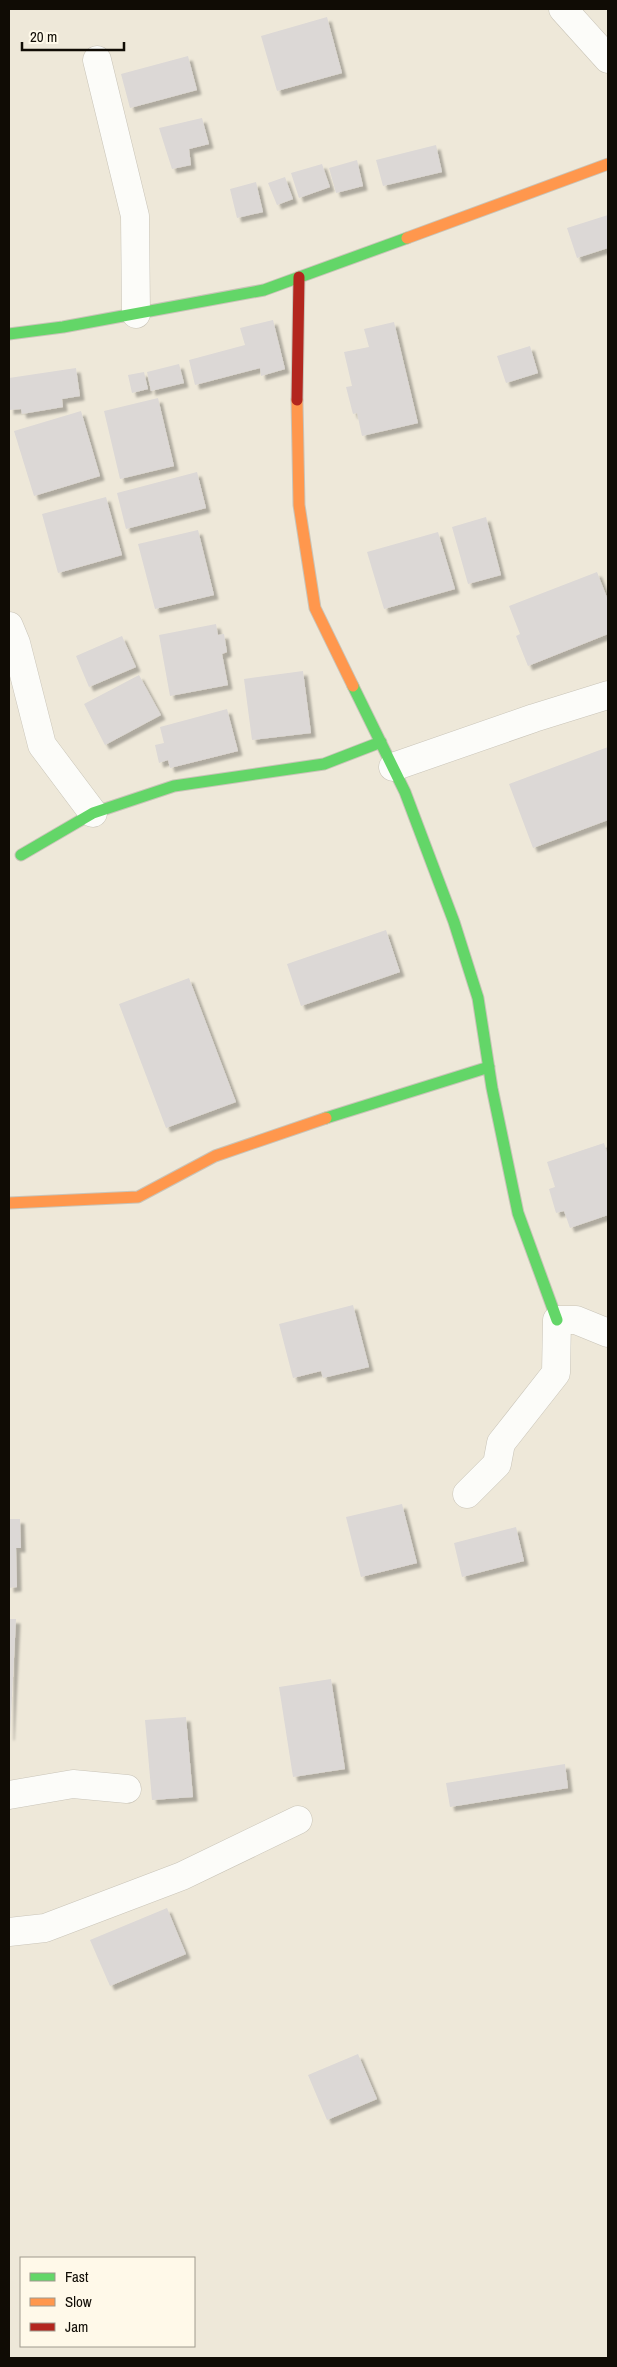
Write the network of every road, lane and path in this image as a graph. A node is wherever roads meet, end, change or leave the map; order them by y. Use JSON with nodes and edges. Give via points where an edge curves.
{"nodes":[{"id":1,"x":564,"y":9,"type":"edge"},
{"id":2,"x":608,"y":59,"type":"edge"},
{"id":3,"x":97,"y":60,"type":"dead end"},
{"id":4,"x":608,"y":164,"type":"edge"},
{"id":5,"x":299,"y":277,"type":"junction"},
{"id":6,"x":136,"y":314,"type":"junction"},
{"id":7,"x":9,"y":334,"type":"edge"},
{"id":8,"x":9,"y":626,"type":"edge"},
{"id":9,"x":608,"y":695,"type":"edge"},
{"id":10,"x":381,"y":742,"type":"junction"},
{"id":11,"x":393,"y":767,"type":"junction"},
{"id":12,"x":93,"y":813,"type":"junction"},
{"id":13,"x":21,"y":855,"type":"dead end"},
{"id":14,"x":489,"y":1067,"type":"junction"},
{"id":15,"x":9,"y":1203,"type":"edge"},
{"id":16,"x":557,"y":1320,"type":"junction"},
{"id":17,"x":608,"y":1333,"type":"edge"},
{"id":18,"x":467,"y":1494,"type":"dead end"},
{"id":19,"x":127,"y":1790,"type":"dead end"},
{"id":20,"x":9,"y":1795,"type":"edge"},
{"id":21,"x":298,"y":1820,"type":"dead end"},
{"id":22,"x":9,"y":1932,"type":"edge"}],
"edges":[{"from":1,"to":2,"type":"street"},
{"from":3,"to":6,"type":"street","via":[[135,216]]},
{"from":4,"to":5,"type":"street"},
{"from":5,"to":6,"type":"street","via":[[264,290]]},
{"from":5,"to":10,"type":"street","via":[[296,358],[299,505],[315,608]]},
{"from":6,"to":7,"type":"street"},
{"from":8,"to":12,"type":"street","via":[[42,745]]},
{"from":9,"to":11,"type":"street"},
{"from":10,"to":11,"type":"street"},
{"from":10,"to":12,"type":"street","via":[[324,764],[174,786]]},
{"from":11,"to":14,"type":"street","via":[[457,931],[478,998]]},
{"from":12,"to":13,"type":"street"},
{"from":14,"to":15,"type":"street","via":[[215,1156],[138,1197]]},
{"from":14,"to":16,"type":"street","via":[[518,1213]]},
{"from":16,"to":17,"type":"street","via":[[576,1320]]},
{"from":16,"to":18,"type":"street","via":[[556,1373],[501,1443],[497,1464]]},
{"from":19,"to":20,"type":"street","via":[[73,1784]]},
{"from":21,"to":22,"type":"street","via":[[182,1876],[45,1928]]}]}
